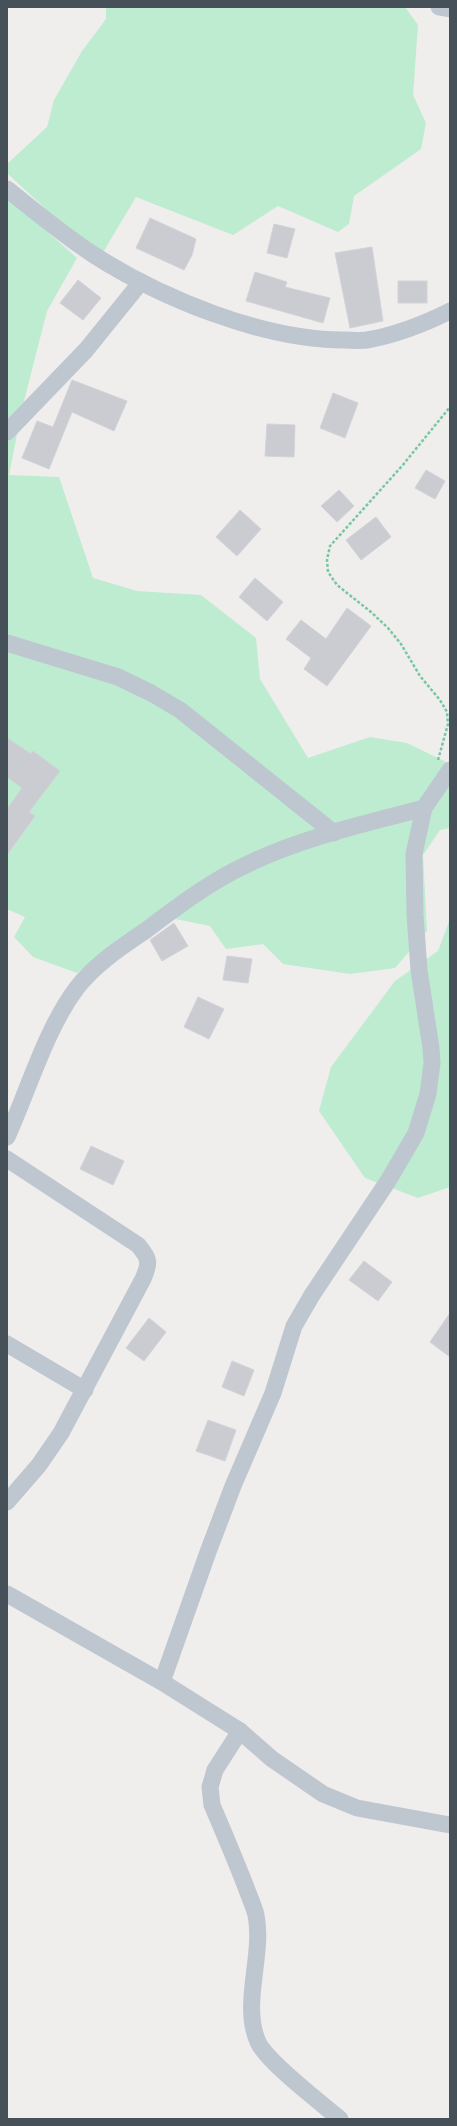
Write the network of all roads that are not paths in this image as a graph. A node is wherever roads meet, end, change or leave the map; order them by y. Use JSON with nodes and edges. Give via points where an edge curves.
{"nodes":[{"id":1,"x":439,"y":7,"type":"edge"},
{"id":2,"x":450,"y":9,"type":"edge"},
{"id":3,"x":7,"y":189,"type":"edge"},
{"id":4,"x":141,"y":282,"type":"junction"},
{"id":5,"x":450,"y":311,"type":"edge"},
{"id":6,"x":7,"y":432,"type":"edge"},
{"id":7,"x":7,"y":642,"type":"edge"},
{"id":8,"x":443,"y":767,"type":"edge"},
{"id":9,"x":424,"y":808,"type":"junction"},
{"id":10,"x":334,"y":833,"type":"junction"},
{"id":11,"x":7,"y":1137,"type":"edge"},
{"id":12,"x":7,"y":1159,"type":"edge"},
{"id":13,"x":7,"y":1344,"type":"edge"},
{"id":14,"x":85,"y":1390,"type":"junction"},
{"id":15,"x":7,"y":1502,"type":"edge"},
{"id":16,"x":7,"y":1594,"type":"edge"},
{"id":17,"x":162,"y":1682,"type":"junction"},
{"id":18,"x":240,"y":1731,"type":"junction"},
{"id":19,"x":450,"y":1825,"type":"edge"},
{"id":20,"x":340,"y":2119,"type":"edge"}],
"edges":[{"from":1,"to":2,"type":"street"},
{"from":3,"to":4,"type":"street","via":[[56,229],[95,256]]},
{"from":4,"to":5,"type":"street","via":[[232,320],[279,333],[324,340],[367,340],[403,330]]},
{"from":4,"to":6,"type":"street","via":[[86,350]]},
{"from":7,"to":10,"type":"street","via":[[118,677],[151,693],[180,710]]},
{"from":8,"to":9,"type":"street"},
{"from":9,"to":10,"type":"street"},
{"from":9,"to":17,"type":"street","via":[[414,854],[419,970],[432,1063],[428,1094],[416,1133],[294,1326],[273,1393],[211,1544]]},
{"from":10,"to":11,"type":"street","via":[[249,863],[214,882],[135,937],[97,968],[76,988],[58,1018]]},
{"from":12,"to":14,"type":"street","via":[[138,1245],[147,1255],[148,1266],[143,1280]]},
{"from":13,"to":14,"type":"street"},
{"from":14,"to":15,"type":"street","via":[[51,1449]]},
{"from":16,"to":17,"type":"street"},
{"from":17,"to":18,"type":"street"},
{"from":18,"to":19,"type":"street","via":[[272,1759],[333,1799],[357,1808]]},
{"from":18,"to":20,"type":"street","via":[[215,1770],[210,1787],[212,1805],[256,1915],[258,1942],[253,2020],[258,2042],[267,2055]]}]}
